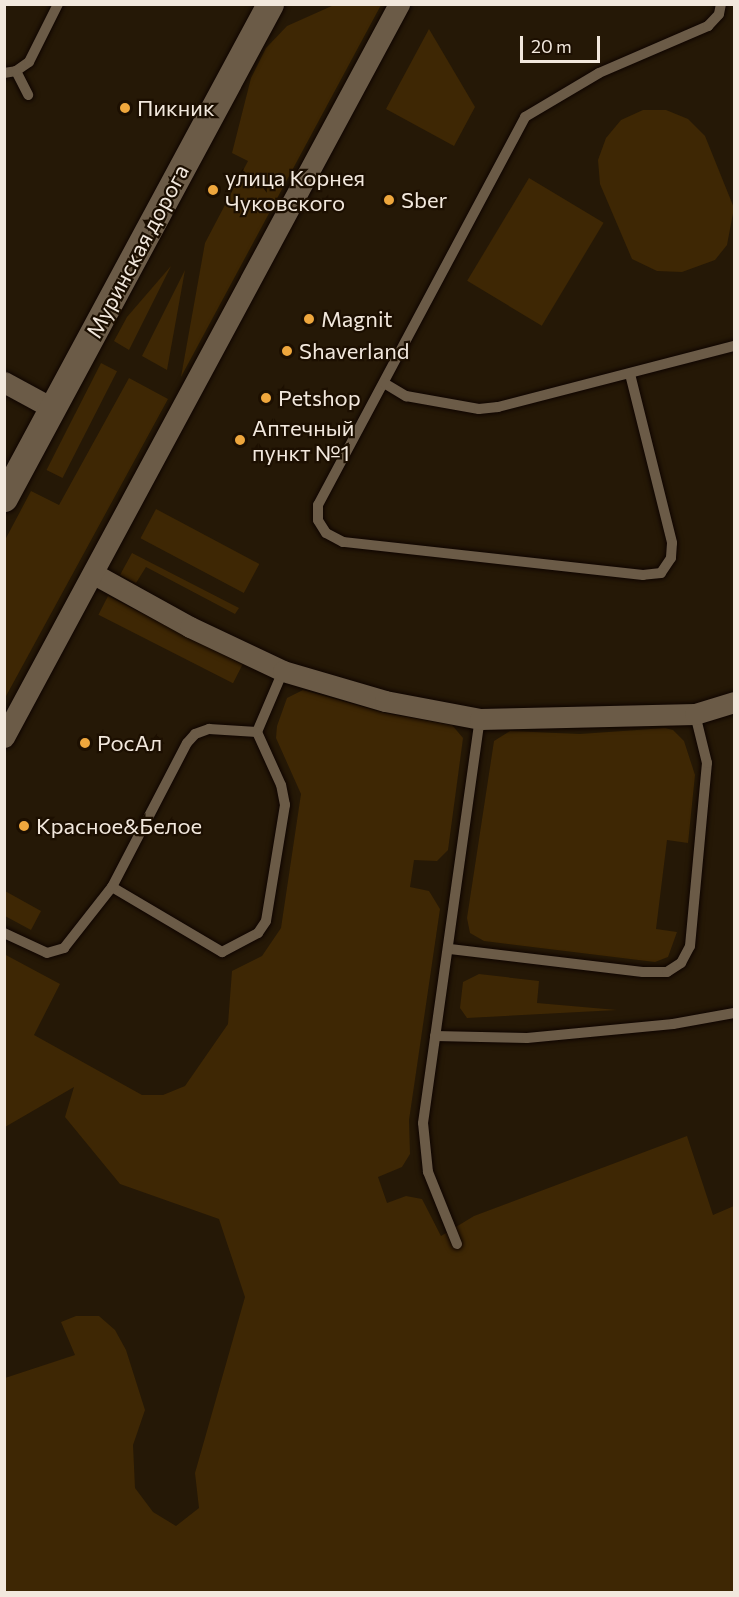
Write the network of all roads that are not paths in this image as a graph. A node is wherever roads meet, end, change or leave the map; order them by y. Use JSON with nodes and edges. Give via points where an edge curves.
{"nodes":[{"id":1,"x":58,"y":4,"type":"edge"},
{"id":2,"x":399,"y":4,"type":"edge"},
{"id":3,"x":721,"y":4,"type":"edge"},
{"id":4,"x":274,"y":7,"type":"edge"},
{"id":5,"x":16,"y":71,"type":"junction"},
{"id":6,"x":4,"y":73,"type":"edge"},
{"id":7,"x":28,"y":95,"type":"dead end"},
{"id":8,"x":735,"y":346,"type":"edge"},
{"id":9,"x":630,"y":374,"type":"junction"},
{"id":10,"x":4,"y":382,"type":"edge"},
{"id":11,"x":384,"y":383,"type":"junction"},
{"id":12,"x":52,"y":408,"type":"junction"},
{"id":13,"x":4,"y":498,"type":"edge"},
{"id":14,"x":94,"y":574,"type":"junction"},
{"id":15,"x":282,"y":670,"type":"junction"},
{"id":16,"x":735,"y":702,"type":"edge"},
{"id":17,"x":695,"y":714,"type":"junction"},
{"id":18,"x":480,"y":719,"type":"junction"},
{"id":19,"x":257,"y":732,"type":"junction"},
{"id":20,"x":4,"y":737,"type":"edge"},
{"id":21,"x":112,"y":887,"type":"junction"},
{"id":22,"x":4,"y":933,"type":"edge"},
{"id":23,"x":450,"y":949,"type":"junction"},
{"id":24,"x":735,"y":1013,"type":"edge"},
{"id":25,"x":435,"y":1036,"type":"junction"},
{"id":26,"x":457,"y":1244,"type":"dead end"}],
"edges":[{"from":1,"to":5,"type":"lane","via":[[29,62]]},
{"from":2,"to":14,"type":"street"},
{"from":3,"to":11,"type":"lane","via":[[719,14],[708,26],[599,73],[525,117]]},
{"from":4,"to":12,"type":"street","name":"Муринская дорога"},
{"from":5,"to":6,"type":"lane"},
{"from":5,"to":7,"type":"lane"},
{"from":8,"to":9,"type":"lane"},
{"from":9,"to":11,"type":"lane","via":[[479,409],[406,396]]},
{"from":9,"to":11,"type":"lane","via":[[672,543],[671,558],[661,573],[643,575],[343,543],[326,533],[318,520],[318,505]]},
{"from":10,"to":12,"type":"street"},
{"from":12,"to":13,"type":"street","name":"Муринская дорога"},
{"from":14,"to":15,"type":"street","via":[[190,627]]},
{"from":14,"to":20,"type":"street"},
{"from":15,"to":18,"type":"street","via":[[385,701]]},
{"from":15,"to":19,"type":"lane"},
{"from":16,"to":17,"type":"street"},
{"from":17,"to":18,"type":"street"},
{"from":17,"to":23,"type":"lane","via":[[707,763],[690,946],[681,963],[667,972],[643,972]]},
{"from":18,"to":23,"type":"lane"},
{"from":19,"to":21,"type":"lane","via":[[209,729],[195,734]]},
{"from":19,"to":21,"type":"lane","via":[[281,785],[285,805],[266,921],[258,933],[222,952]]},
{"from":21,"to":22,"type":"lane","via":[[72,941],[56,952],[36,950]]},
{"from":23,"to":25,"type":"lane"},
{"from":24,"to":25,"type":"lane","via":[[673,1024],[527,1038]]},
{"from":25,"to":26,"type":"lane","via":[[423,1122],[427,1162]]}]}
